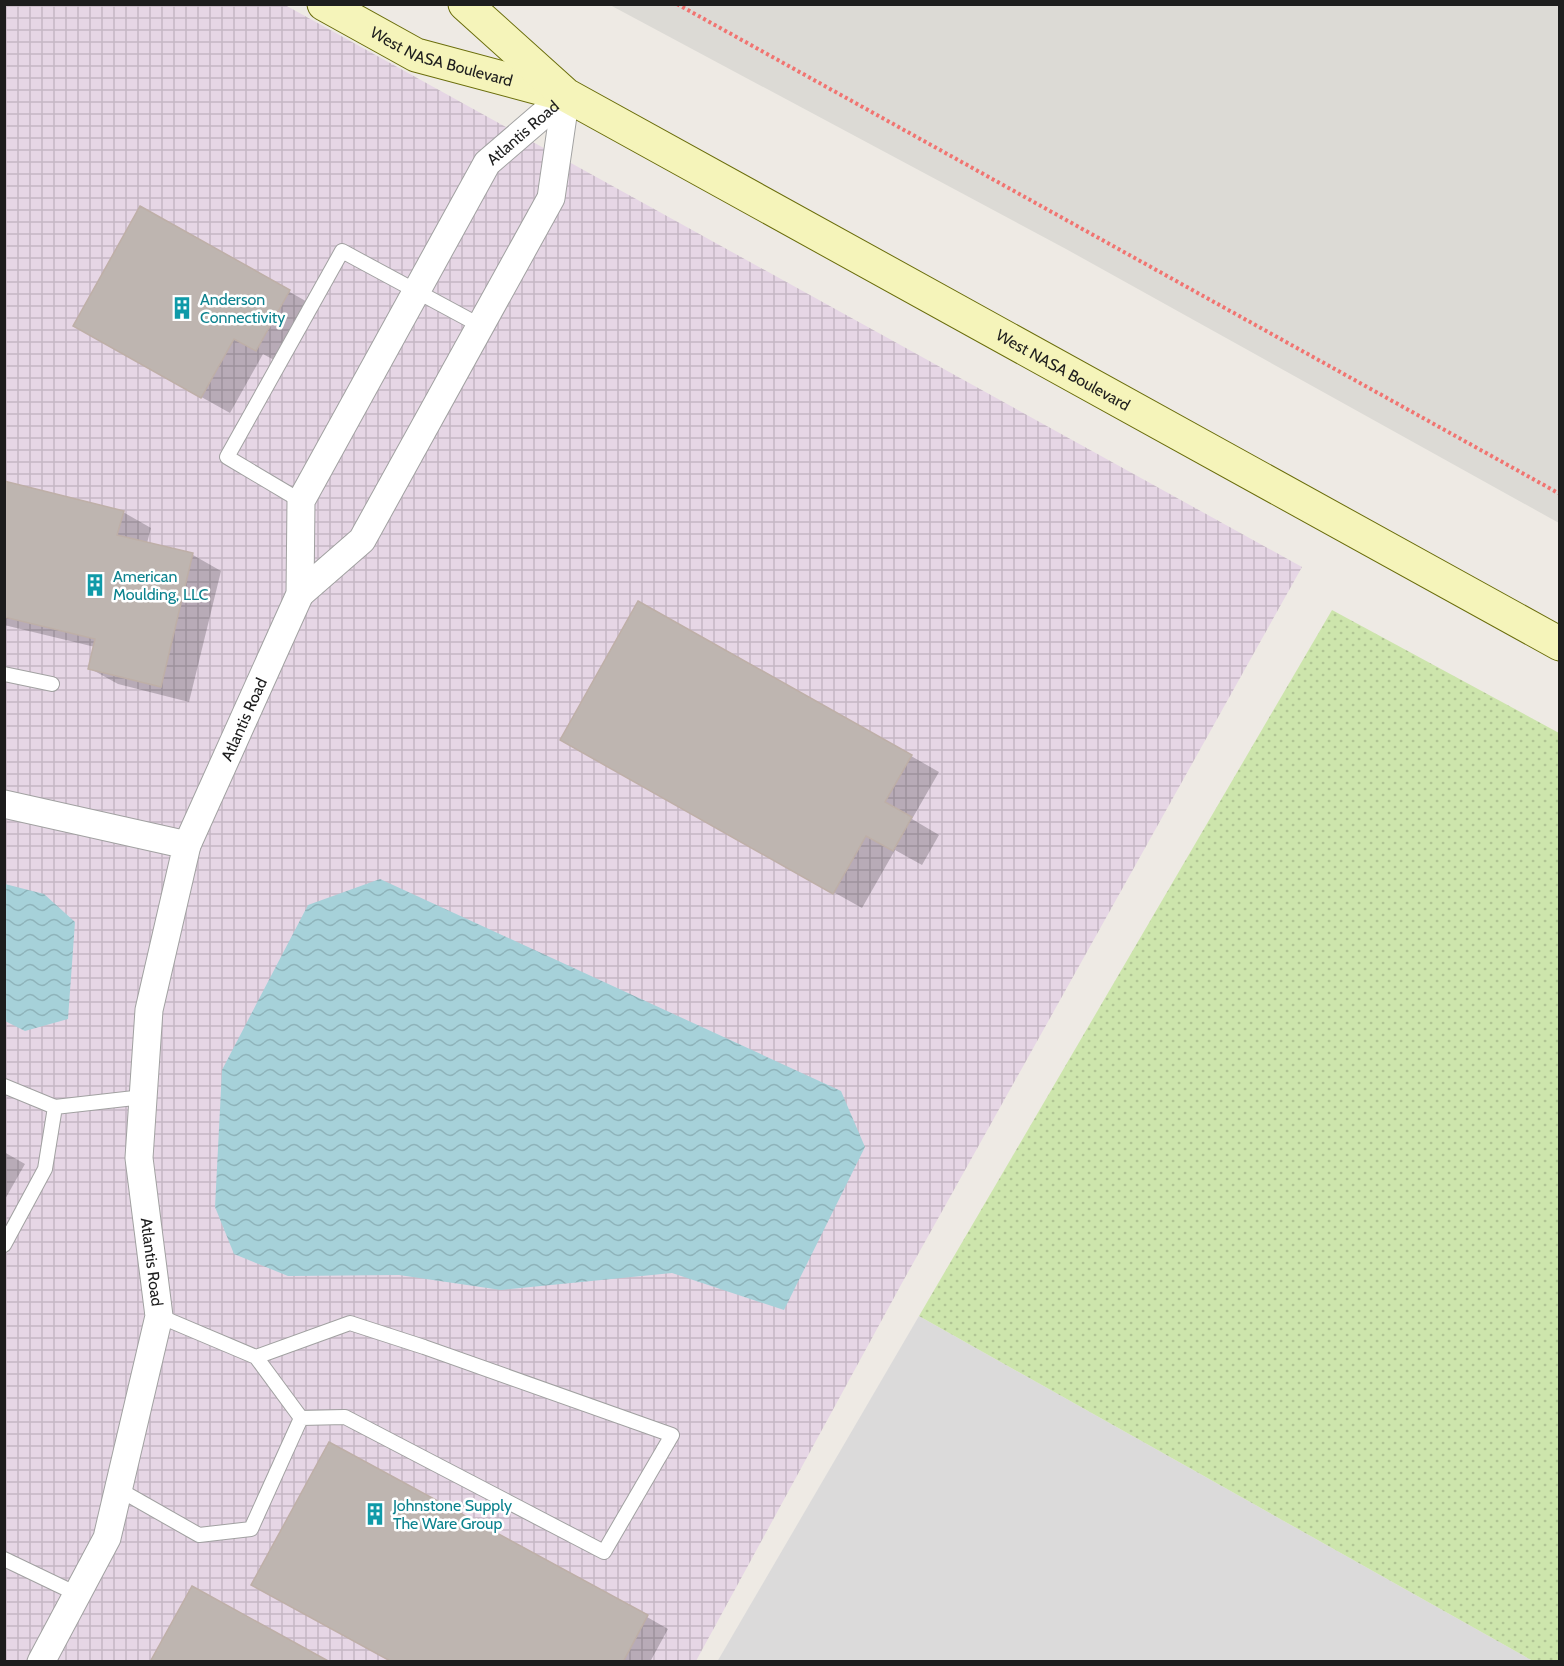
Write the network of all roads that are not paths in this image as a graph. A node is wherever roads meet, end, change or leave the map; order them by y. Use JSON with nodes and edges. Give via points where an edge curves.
{"nodes":[{"id":1,"x":324,"y":4,"type":"edge"},
{"id":2,"x":465,"y":4,"type":"edge"},
{"id":3,"x":566,"y":95,"type":"junction"},
{"id":4,"x":418,"y":291,"type":"junction"},
{"id":5,"x":481,"y":327,"type":"junction"},
{"id":6,"x":301,"y":501,"type":"junction"},
{"id":7,"x":300,"y":594,"type":"junction"},
{"id":8,"x":1560,"y":644,"type":"edge"},
{"id":9,"x":4,"y":674,"type":"edge"},
{"id":10,"x":52,"y":684,"type":"dead end"},
{"id":11,"x":4,"y":804,"type":"edge"},
{"id":12,"x":187,"y":845,"type":"junction"},
{"id":13,"x":4,"y":1086,"type":"edge"},
{"id":14,"x":143,"y":1097,"type":"junction"},
{"id":15,"x":55,"y":1107,"type":"junction"},
{"id":16,"x":4,"y":1245,"type":"edge"},
{"id":17,"x":159,"y":1316,"type":"junction"},
{"id":18,"x":256,"y":1357,"type":"junction"},
{"id":19,"x":301,"y":1418,"type":"junction"},
{"id":20,"x":118,"y":1489,"type":"junction"},
{"id":21,"x":4,"y":1558,"type":"edge"},
{"id":22,"x":77,"y":1594,"type":"junction"},
{"id":23,"x":41,"y":1662,"type":"edge"}],
"edges":[{"from":1,"to":3,"type":"main road","name":"West NASA Boulevard","via":[[416,55]]},
{"from":2,"to":3,"type":"main road","name":"West NASA Boulevard"},
{"from":3,"to":4,"type":"street","name":"Atlantis Road","via":[[487,163]]},
{"from":3,"to":5,"type":"street","name":"Atlantis Road","via":[[551,198]]},
{"from":3,"to":8,"type":"main road","name":"West NASA Boulevard"},
{"from":4,"to":5,"type":"lane"},
{"from":4,"to":6,"type":"street","name":"Atlantis Road"},
{"from":4,"to":6,"type":"lane","via":[[342,251],[278,364],[227,457]]},
{"from":5,"to":7,"type":"street","name":"Atlantis Road","via":[[362,540]]},
{"from":6,"to":7,"type":"street","name":"Atlantis Road"},
{"from":7,"to":12,"type":"street","name":"Atlantis Road"},
{"from":9,"to":10,"type":"lane"},
{"from":11,"to":12,"type":"street"},
{"from":12,"to":14,"type":"street","name":"Atlantis Road","via":[[149,1010]]},
{"from":13,"to":15,"type":"lane"},
{"from":14,"to":15,"type":"lane"},
{"from":14,"to":17,"type":"street","name":"Atlantis Road","via":[[139,1158]]},
{"from":15,"to":16,"type":"lane","via":[[45,1169]]},
{"from":17,"to":18,"type":"lane"},
{"from":17,"to":20,"type":"street","name":"Atlantis Road"},
{"from":18,"to":19,"type":"lane"},
{"from":18,"to":19,"type":"lane","via":[[350,1323],[672,1435],[604,1552],[345,1418]]},
{"from":19,"to":20,"type":"lane","via":[[250,1529],[200,1535]]},
{"from":20,"to":22,"type":"street","name":"Atlantis Road","via":[[107,1538]]},
{"from":21,"to":22,"type":"lane"},
{"from":22,"to":23,"type":"street","name":"Atlantis Road"}]}
